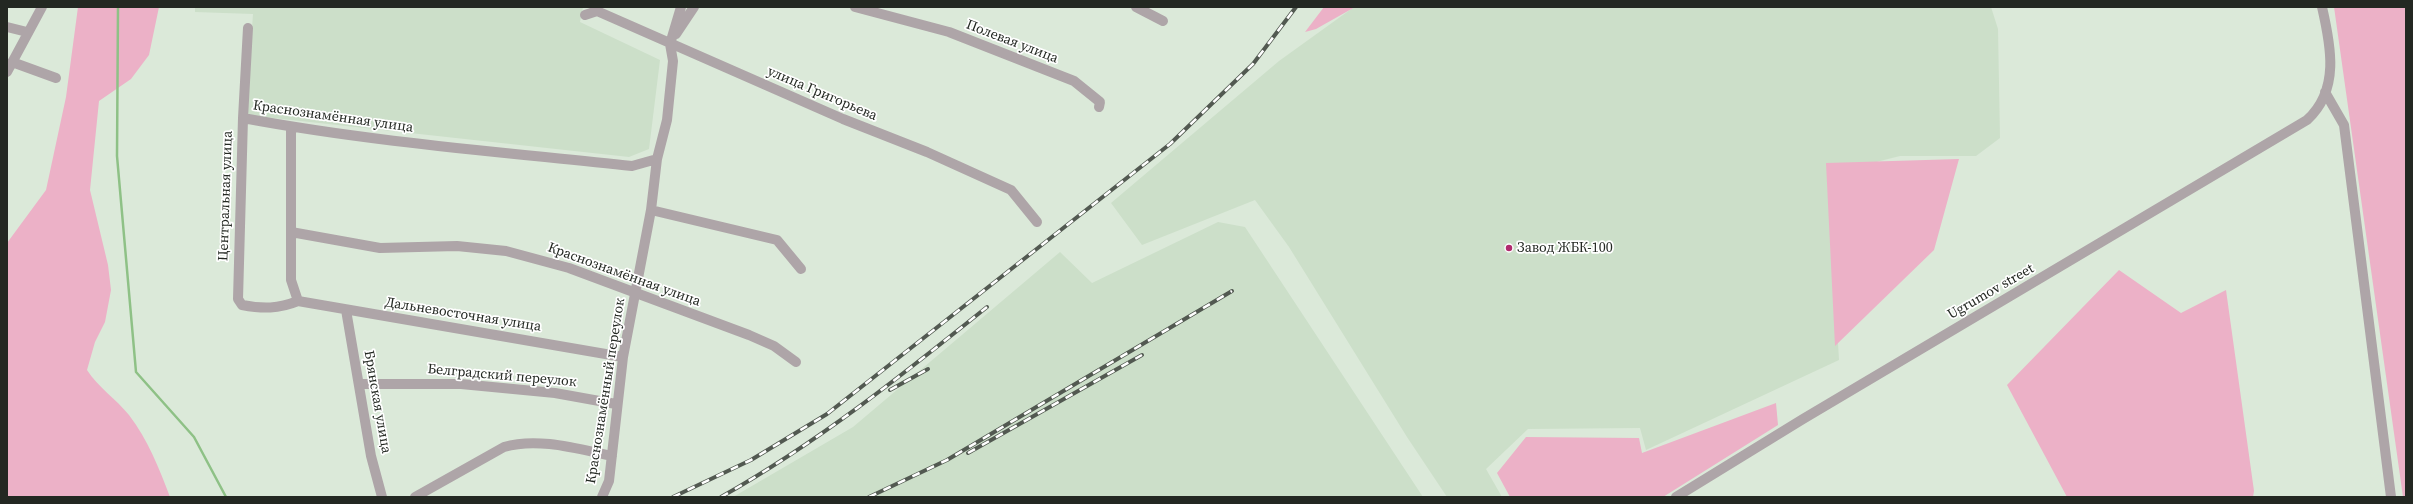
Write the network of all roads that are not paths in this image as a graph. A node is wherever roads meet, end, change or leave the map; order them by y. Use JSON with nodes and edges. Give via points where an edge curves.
{"nodes":[{"id":1,"x":42,"y":7,"type":"edge"},
{"id":2,"x":681,"y":7,"type":"edge"},
{"id":3,"x":694,"y":7,"type":"edge"},
{"id":4,"x":856,"y":7,"type":"edge"},
{"id":5,"x":1136,"y":7,"type":"edge"},
{"id":6,"x":2322,"y":7,"type":"edge"},
{"id":7,"x":597,"y":9,"type":"edge"},
{"id":8,"x":584,"y":15,"type":"dead end"},
{"id":9,"x":1163,"y":21,"type":"dead end"},
{"id":10,"x":7,"y":27,"type":"edge"},
{"id":11,"x":248,"y":28,"type":"dead end"},
{"id":12,"x":27,"y":32,"type":"junction"},
{"id":13,"x":670,"y":44,"type":"junction"},
{"id":14,"x":12,"y":62,"type":"junction"},
{"id":15,"x":7,"y":72,"type":"edge"},
{"id":16,"x":56,"y":78,"type":"dead end"},
{"id":17,"x":2325,"y":92,"type":"junction"},
{"id":18,"x":1099,"y":107,"type":"dead end"},
{"id":19,"x":242,"y":118,"type":"junction"},
{"id":20,"x":291,"y":127,"type":"junction"},
{"id":21,"x":657,"y":159,"type":"junction"},
{"id":22,"x":651,"y":210,"type":"junction"},
{"id":23,"x":1037,"y":222,"type":"dead end"},
{"id":24,"x":291,"y":232,"type":"junction"},
{"id":25,"x":801,"y":269,"type":"dead end"},
{"id":26,"x":635,"y":294,"type":"junction"},
{"id":27,"x":298,"y":301,"type":"junction"},
{"id":28,"x":346,"y":310,"type":"junction"},
{"id":29,"x":623,"y":357,"type":"junction"},
{"id":30,"x":796,"y":362,"type":"dead end"},
{"id":31,"x":361,"y":384,"type":"junction"},
{"id":32,"x":616,"y":404,"type":"junction"},
{"id":33,"x":612,"y":456,"type":"junction"},
{"id":34,"x":382,"y":497,"type":"edge"},
{"id":35,"x":415,"y":497,"type":"edge"},
{"id":36,"x":602,"y":497,"type":"edge"},
{"id":37,"x":1676,"y":497,"type":"edge"},
{"id":38,"x":2391,"y":497,"type":"edge"}],
"edges":[{"from":1,"to":12,"type":"street"},
{"from":2,"to":13,"type":"street","name":"Краснознамённый переулок"},
{"from":3,"to":13,"type":"street"},
{"from":4,"to":18,"type":"street","name":"Полевая улица","via":[[949,32],[1074,81],[1096,97],[1100,102]]},
{"from":5,"to":9,"type":"street"},
{"from":6,"to":17,"type":"street","via":[[2331,45],[2331,77]]},
{"from":7,"to":8,"type":"street","name":"улица Григорьева"},
{"from":7,"to":13,"type":"street","name":"улица Григорьева"},
{"from":10,"to":12,"type":"street"},
{"from":11,"to":19,"type":"street","name":"Центральная улица"},
{"from":12,"to":14,"type":"street"},
{"from":13,"to":21,"type":"street","name":"Краснознамённый переулок","via":[[673,61],[667,120]]},
{"from":13,"to":23,"type":"street","name":"улица Григорьева","via":[[1011,190]]},
{"from":14,"to":15,"type":"street"},
{"from":14,"to":16,"type":"street"},
{"from":17,"to":37,"type":"street","name":"Ugrumov street","via":[[2318,110],[2283,136],[1803,419]]},
{"from":17,"to":38,"type":"street","via":[[2344,126]]},
{"from":19,"to":20,"type":"street","name":"Краснознамённая улица"},
{"from":19,"to":27,"type":"street","name":"Центральная улица","via":[[238,299],[242,305],[264,309]]},
{"from":20,"to":21,"type":"street","name":"Краснознамённая улица","via":[[470,150],[632,166]]},
{"from":20,"to":24,"type":"street"},
{"from":21,"to":22,"type":"street","name":"Краснознамённый переулок"},
{"from":22,"to":25,"type":"street","via":[[777,240]]},
{"from":22,"to":26,"type":"street","name":"Краснознамённый переулок"},
{"from":24,"to":26,"type":"street","name":"Краснознамённая улица","via":[[380,248],[457,246],[506,251],[570,268]]},
{"from":24,"to":27,"type":"street","via":[[290,280]]},
{"from":26,"to":29,"type":"street","name":"Краснознамённый переулок"},
{"from":26,"to":30,"type":"street","name":"Краснознамённая улица","via":[[749,335],[774,346]]},
{"from":27,"to":28,"type":"street","name":"Дальневосточная улица"},
{"from":28,"to":29,"type":"street","name":"Дальневосточная улица"},
{"from":28,"to":31,"type":"street","name":"Брянская улица"},
{"from":29,"to":32,"type":"street","name":"Краснознамённый переулок"},
{"from":31,"to":32,"type":"street","name":"Белградский переулок","via":[[461,384],[555,393]]},
{"from":31,"to":34,"type":"street","name":"Брянская улица","via":[[371,456]]},
{"from":32,"to":33,"type":"street","name":"Краснознамённый переулок"},
{"from":33,"to":35,"type":"street","via":[[549,445],[516,444],[504,447]]},
{"from":33,"to":36,"type":"street","name":"Краснознамённый переулок","via":[[609,481]]}]}
